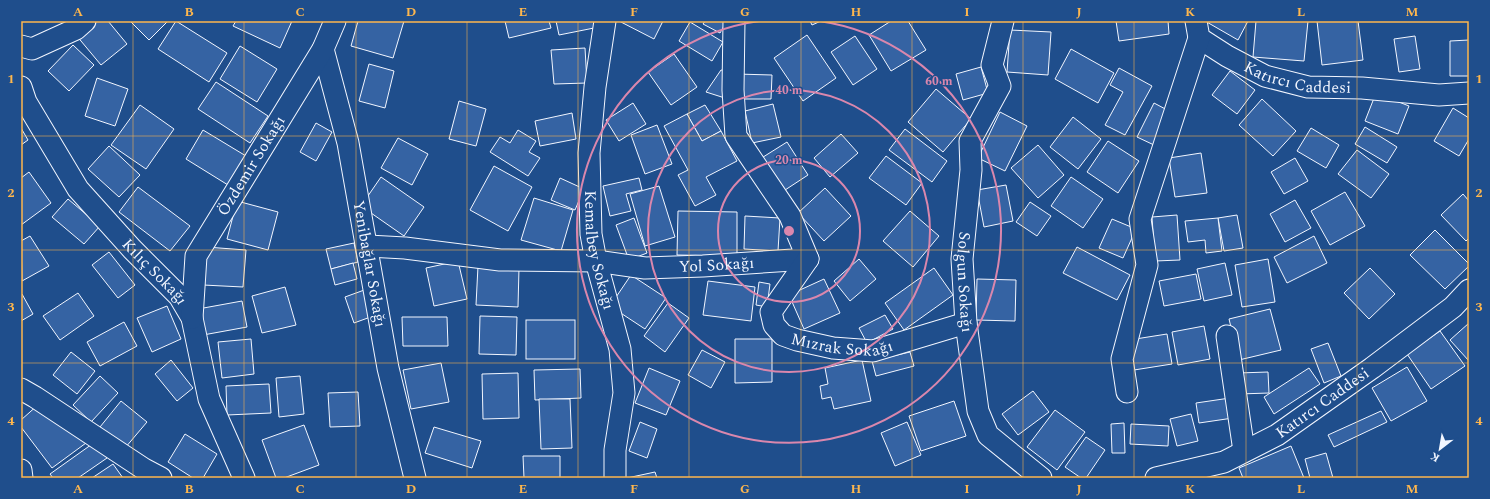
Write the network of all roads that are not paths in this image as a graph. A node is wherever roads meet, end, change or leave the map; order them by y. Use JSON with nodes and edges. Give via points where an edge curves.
{"nodes":[{"id":1,"x":85,"y":21,"type":"edge"},
{"id":2,"x":335,"y":21,"type":"edge"},
{"id":3,"x":605,"y":21,"type":"edge"},
{"id":4,"x":734,"y":21,"type":"edge"},
{"id":5,"x":1003,"y":21,"type":"edge"},
{"id":6,"x":1198,"y":29,"type":"edge"},
{"id":7,"x":21,"y":46,"type":"edge"},
{"id":8,"x":323,"y":49,"type":"junction"},
{"id":9,"x":21,"y":87,"type":"edge"},
{"id":10,"x":1469,"y":94,"type":"edge"},
{"id":11,"x":368,"y":246,"type":"junction"},
{"id":12,"x":808,"y":259,"type":"junction"},
{"id":13,"x":596,"y":261,"type":"junction"},
{"id":14,"x":1469,"y":290,"type":"edge"},
{"id":15,"x":192,"y":318,"type":"junction"},
{"id":16,"x":966,"y":323,"type":"junction"},
{"id":17,"x":1227,"y":336,"type":"dead end"},
{"id":18,"x":21,"y":389,"type":"edge"},
{"id":19,"x":1127,"y":392,"type":"dead end"},
{"id":20,"x":1244,"y":451,"type":"junction"},
{"id":21,"x":21,"y":470,"type":"edge"},
{"id":22,"x":22,"y":478,"type":"edge"},
{"id":23,"x":161,"y":478,"type":"edge"},
{"id":24,"x":244,"y":478,"type":"edge"},
{"id":25,"x":415,"y":478,"type":"edge"},
{"id":26,"x":615,"y":478,"type":"edge"},
{"id":27,"x":1041,"y":478,"type":"edge"},
{"id":28,"x":1156,"y":478,"type":"edge"}],
"edges":[{"from":1,"to":7,"type":"street","via":[[76,29],[32,49]]},
{"from":2,"to":8,"type":"street","name":"Özdemir Sokağı"},
{"from":3,"to":13,"type":"street","name":"Kemalbey Sokağı","via":[[588,153],[591,234]]},
{"from":4,"to":12,"type":"street","via":[[733,90],[736,136],[790,216]]},
{"from":5,"to":16,"type":"street","name":"Solgun Sokağı","via":[[992,64],[1000,86],[970,141],[971,170],[962,259]]},
{"from":6,"to":10,"type":"street","name":"Katırcı Caddesi","via":[[1226,56],[1265,76],[1308,87],[1362,88],[1439,95]]},
{"from":6,"to":19,"type":"street","via":[[1140,219],[1146,265],[1122,359]]},
{"from":8,"to":11,"type":"street","name":"Yenibağlar Sokağı","via":[[348,143]]},
{"from":8,"to":15,"type":"street","name":"Özdemir Sokağı","via":[[196,256]]},
{"from":9,"to":15,"type":"street","name":"Kılıç Sokağı","via":[[26,102],[78,189],[179,296]]},
{"from":11,"to":13,"type":"street","name":"Yol Sokağı","via":[[500,260]]},
{"from":11,"to":25,"type":"street","name":"Yenibağlar Sokağı","via":[[388,368]]},
{"from":12,"to":13,"type":"street","name":"Yol Sokağı","via":[[645,268]]},
{"from":12,"to":16,"type":"street","name":"Mızrak Sokağı","via":[[771,312],[774,325],[783,335],[833,348],[872,350]]},
{"from":13,"to":26,"type":"street","name":"Kemalbey Sokağı","via":[[620,349],[624,393],[615,450]]},
{"from":14,"to":20,"type":"street","name":"Katırcı Caddesi","via":[[1453,307],[1372,368],[1277,435]]},
{"from":15,"to":24,"type":"street","name":"Kılıç Sokağı","via":[[209,399]]},
{"from":16,"to":27,"type":"street","name":"Solgun Sokağı","via":[[978,412],[988,435]]},
{"from":17,"to":20,"type":"street"},
{"from":18,"to":23,"type":"street"},
{"from":20,"to":28,"type":"street","name":"Katırcı Caddesi","via":[[1224,462]]},
{"from":21,"to":22,"type":"street"}]}
